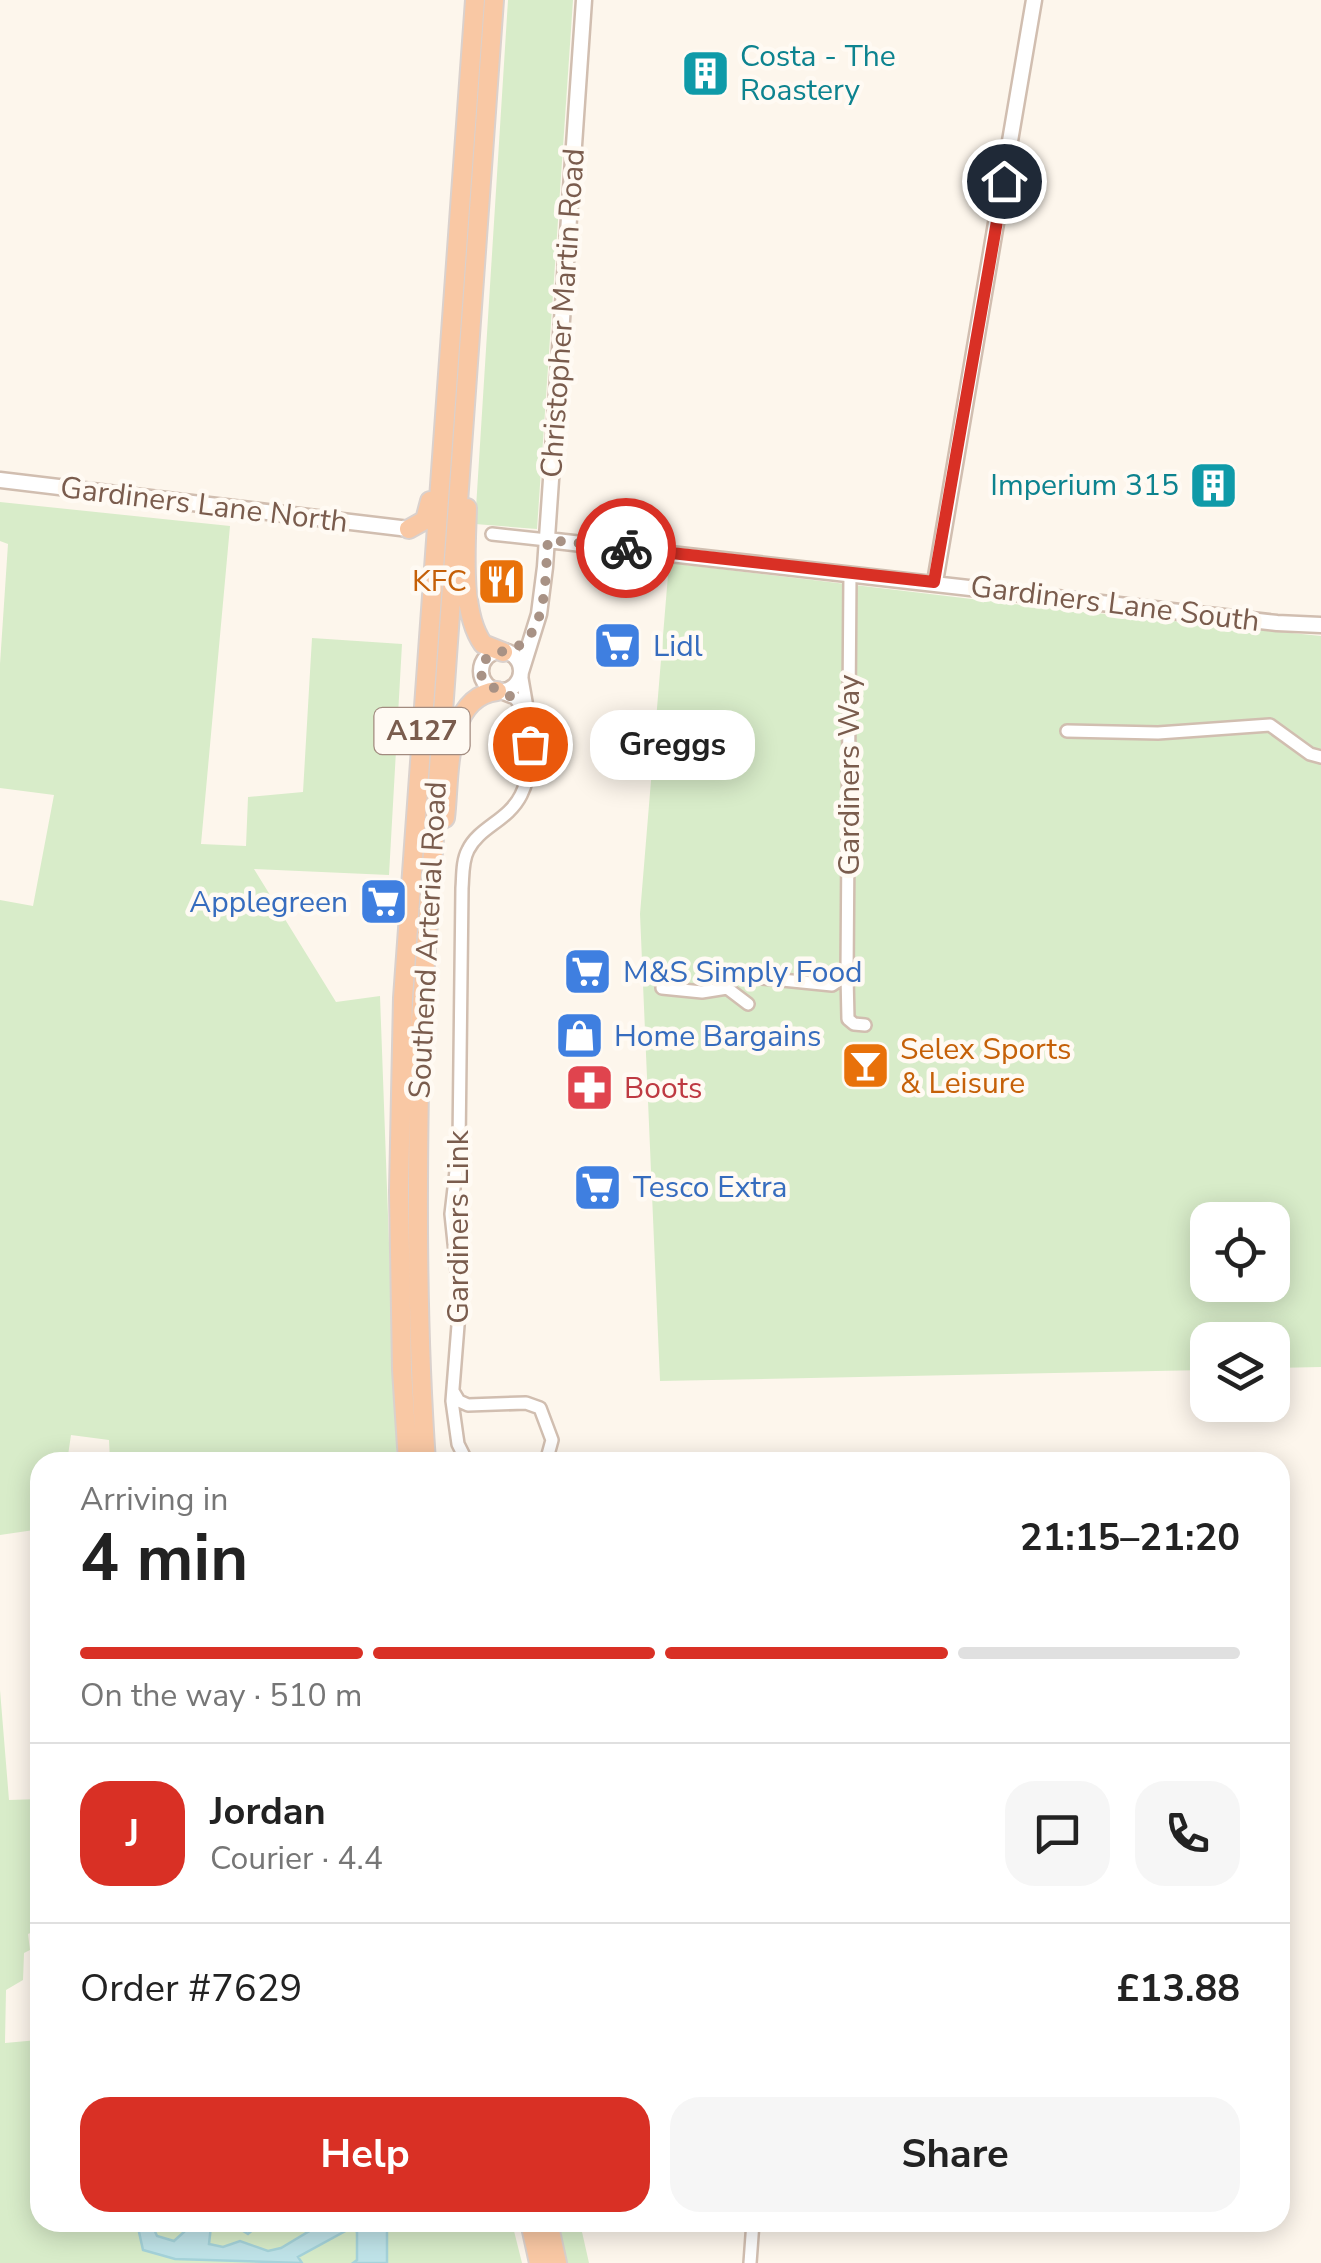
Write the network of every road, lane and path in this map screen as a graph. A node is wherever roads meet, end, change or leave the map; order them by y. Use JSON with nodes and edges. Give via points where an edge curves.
{"nodes":[{"id":1,"x":475,"y":0,"type":"edge"},
{"id":2,"x":494,"y":0,"type":"edge"},
{"id":3,"x":584,"y":0,"type":"edge"},
{"id":4,"x":1034,"y":0,"type":"edge"},
{"id":5,"x":466,"y":252,"type":"junction"},
{"id":6,"x":0,"y":480,"type":"edge"},
{"id":7,"x":409,"y":529,"type":"junction"},
{"id":8,"x":492,"y":534,"type":"dead end"},
{"id":9,"x":548,"y":540,"type":"junction"},
{"id":10,"x":850,"y":574,"type":"junction"},
{"id":11,"x":934,"y":582,"type":"junction"},
{"id":12,"x":1321,"y":624,"type":"edge"},
{"id":13,"x":536,"y":625,"type":"junction"},
{"id":14,"x":503,"y":652,"type":"junction"},
{"id":15,"x":521,"y":672,"type":"junction"},
{"id":16,"x":498,"y":690,"type":"junction"},
{"id":17,"x":530,"y":730,"type":"junction"},
{"id":18,"x":1067,"y":731,"type":"dead end"},
{"id":19,"x":422,"y":732,"type":"junction"},
{"id":20,"x":1321,"y":758,"type":"edge"},
{"id":21,"x":847,"y":976,"type":"junction"},
{"id":22,"x":662,"y":988,"type":"dead end"},
{"id":23,"x":727,"y":988,"type":"junction"},
{"id":24,"x":748,"y":1004,"type":"dead end"},
{"id":25,"x":865,"y":1025,"type":"dead end"},
{"id":26,"x":420,"y":1033,"type":"junction"},
{"id":27,"x":452,"y":1387,"type":"junction"},
{"id":28,"x":408,"y":1452,"type":"edge"},
{"id":29,"x":425,"y":1452,"type":"edge"},
{"id":30,"x":460,"y":1452,"type":"edge"},
{"id":31,"x":549,"y":1452,"type":"edge"},
{"id":32,"x":532,"y":2232,"type":"edge"},
{"id":33,"x":550,"y":2232,"type":"edge"},
{"id":34,"x":752,"y":2232,"type":"edge"},
{"id":35,"x":538,"y":2263,"type":"edge"},
{"id":36,"x":557,"y":2263,"type":"edge"},
{"id":37,"x":750,"y":2263,"type":"edge"}],
"edges":[{"from":1,"to":5,"type":"highway","name":"Southend Arterial Road","number":"A127"},
{"from":2,"to":5,"type":"highway","name":"Southend Arterial Road","number":"A127"},
{"from":3,"to":9,"type":"street","name":"Christopher Martin Road"},
{"from":4,"to":11,"type":"street"},
{"from":5,"to":7,"type":"highway","number":"A127","via":[[429,511]]},
{"from":5,"to":14,"type":"highway","number":"A127","via":[[468,598],[480,639]]},
{"from":5,"to":19,"type":"highway","name":"Southend Arterial Road","number":"A127"},
{"from":5,"to":26,"type":"highway","name":"Southend Arterial Road","number":"A127"},
{"from":6,"to":7,"type":"street","name":"Gardiners Lane North"},
{"from":7,"to":19,"type":"highway","number":"A127","via":[[426,550]]},
{"from":8,"to":9,"type":"street","name":"Gardiners Lane South"},
{"from":9,"to":10,"type":"street","name":"Gardiners Lane South"},
{"from":9,"to":13,"type":"street","name":"Christopher Martin Road"},
{"from":10,"to":11,"type":"street","name":"Gardiners Lane South"},
{"from":10,"to":21,"type":"street","name":"Gardiners Way"},
{"from":11,"to":12,"type":"street","name":"Gardiners Lane South"},
{"from":13,"to":14,"type":"street","via":[[520,647]]},
{"from":13,"to":15,"type":"street","name":"Christopher Martin Road"},
{"from":14,"to":15,"type":"street","via":[[515,657]]},
{"from":14,"to":16,"type":"street","via":[[491,654],[481,669],[484,681]]},
{"from":15,"to":16,"type":"street","via":[[514,687]]},
{"from":15,"to":17,"type":"street","name":"Gardiners Link"},
{"from":16,"to":17,"type":"street","via":[[521,704]]},
{"from":16,"to":26,"type":"highway","number":"A127","via":[[474,700],[455,736]]},
{"from":17,"to":27,"type":"street","name":"Gardiners Link","via":[[519,799],[471,844],[464,861],[452,1214],[460,1300]]},
{"from":18,"to":20,"type":"street","via":[[1270,725]]},
{"from":19,"to":28,"type":"highway","name":"Southend Arterial Road","number":"A127","via":[[402,1052],[399,1211]]},
{"from":21,"to":23,"type":"street","via":[[832,985],[731,975]]},
{"from":21,"to":25,"type":"street","name":"Gardiners Way","via":[[848,1019]]},
{"from":22,"to":23,"type":"street"},
{"from":23,"to":24,"type":"street"},
{"from":26,"to":29,"type":"highway","name":"Southend Arterial Road","number":"A127","via":[[416,1191]]},
{"from":27,"to":30,"type":"street","name":"Gardiners Link"},
{"from":27,"to":31,"type":"street","via":[[468,1405],[540,1408],[552,1440]]},
{"from":32,"to":35,"type":"highway"},
{"from":33,"to":36,"type":"highway"},
{"from":34,"to":37,"type":"street"}]}
